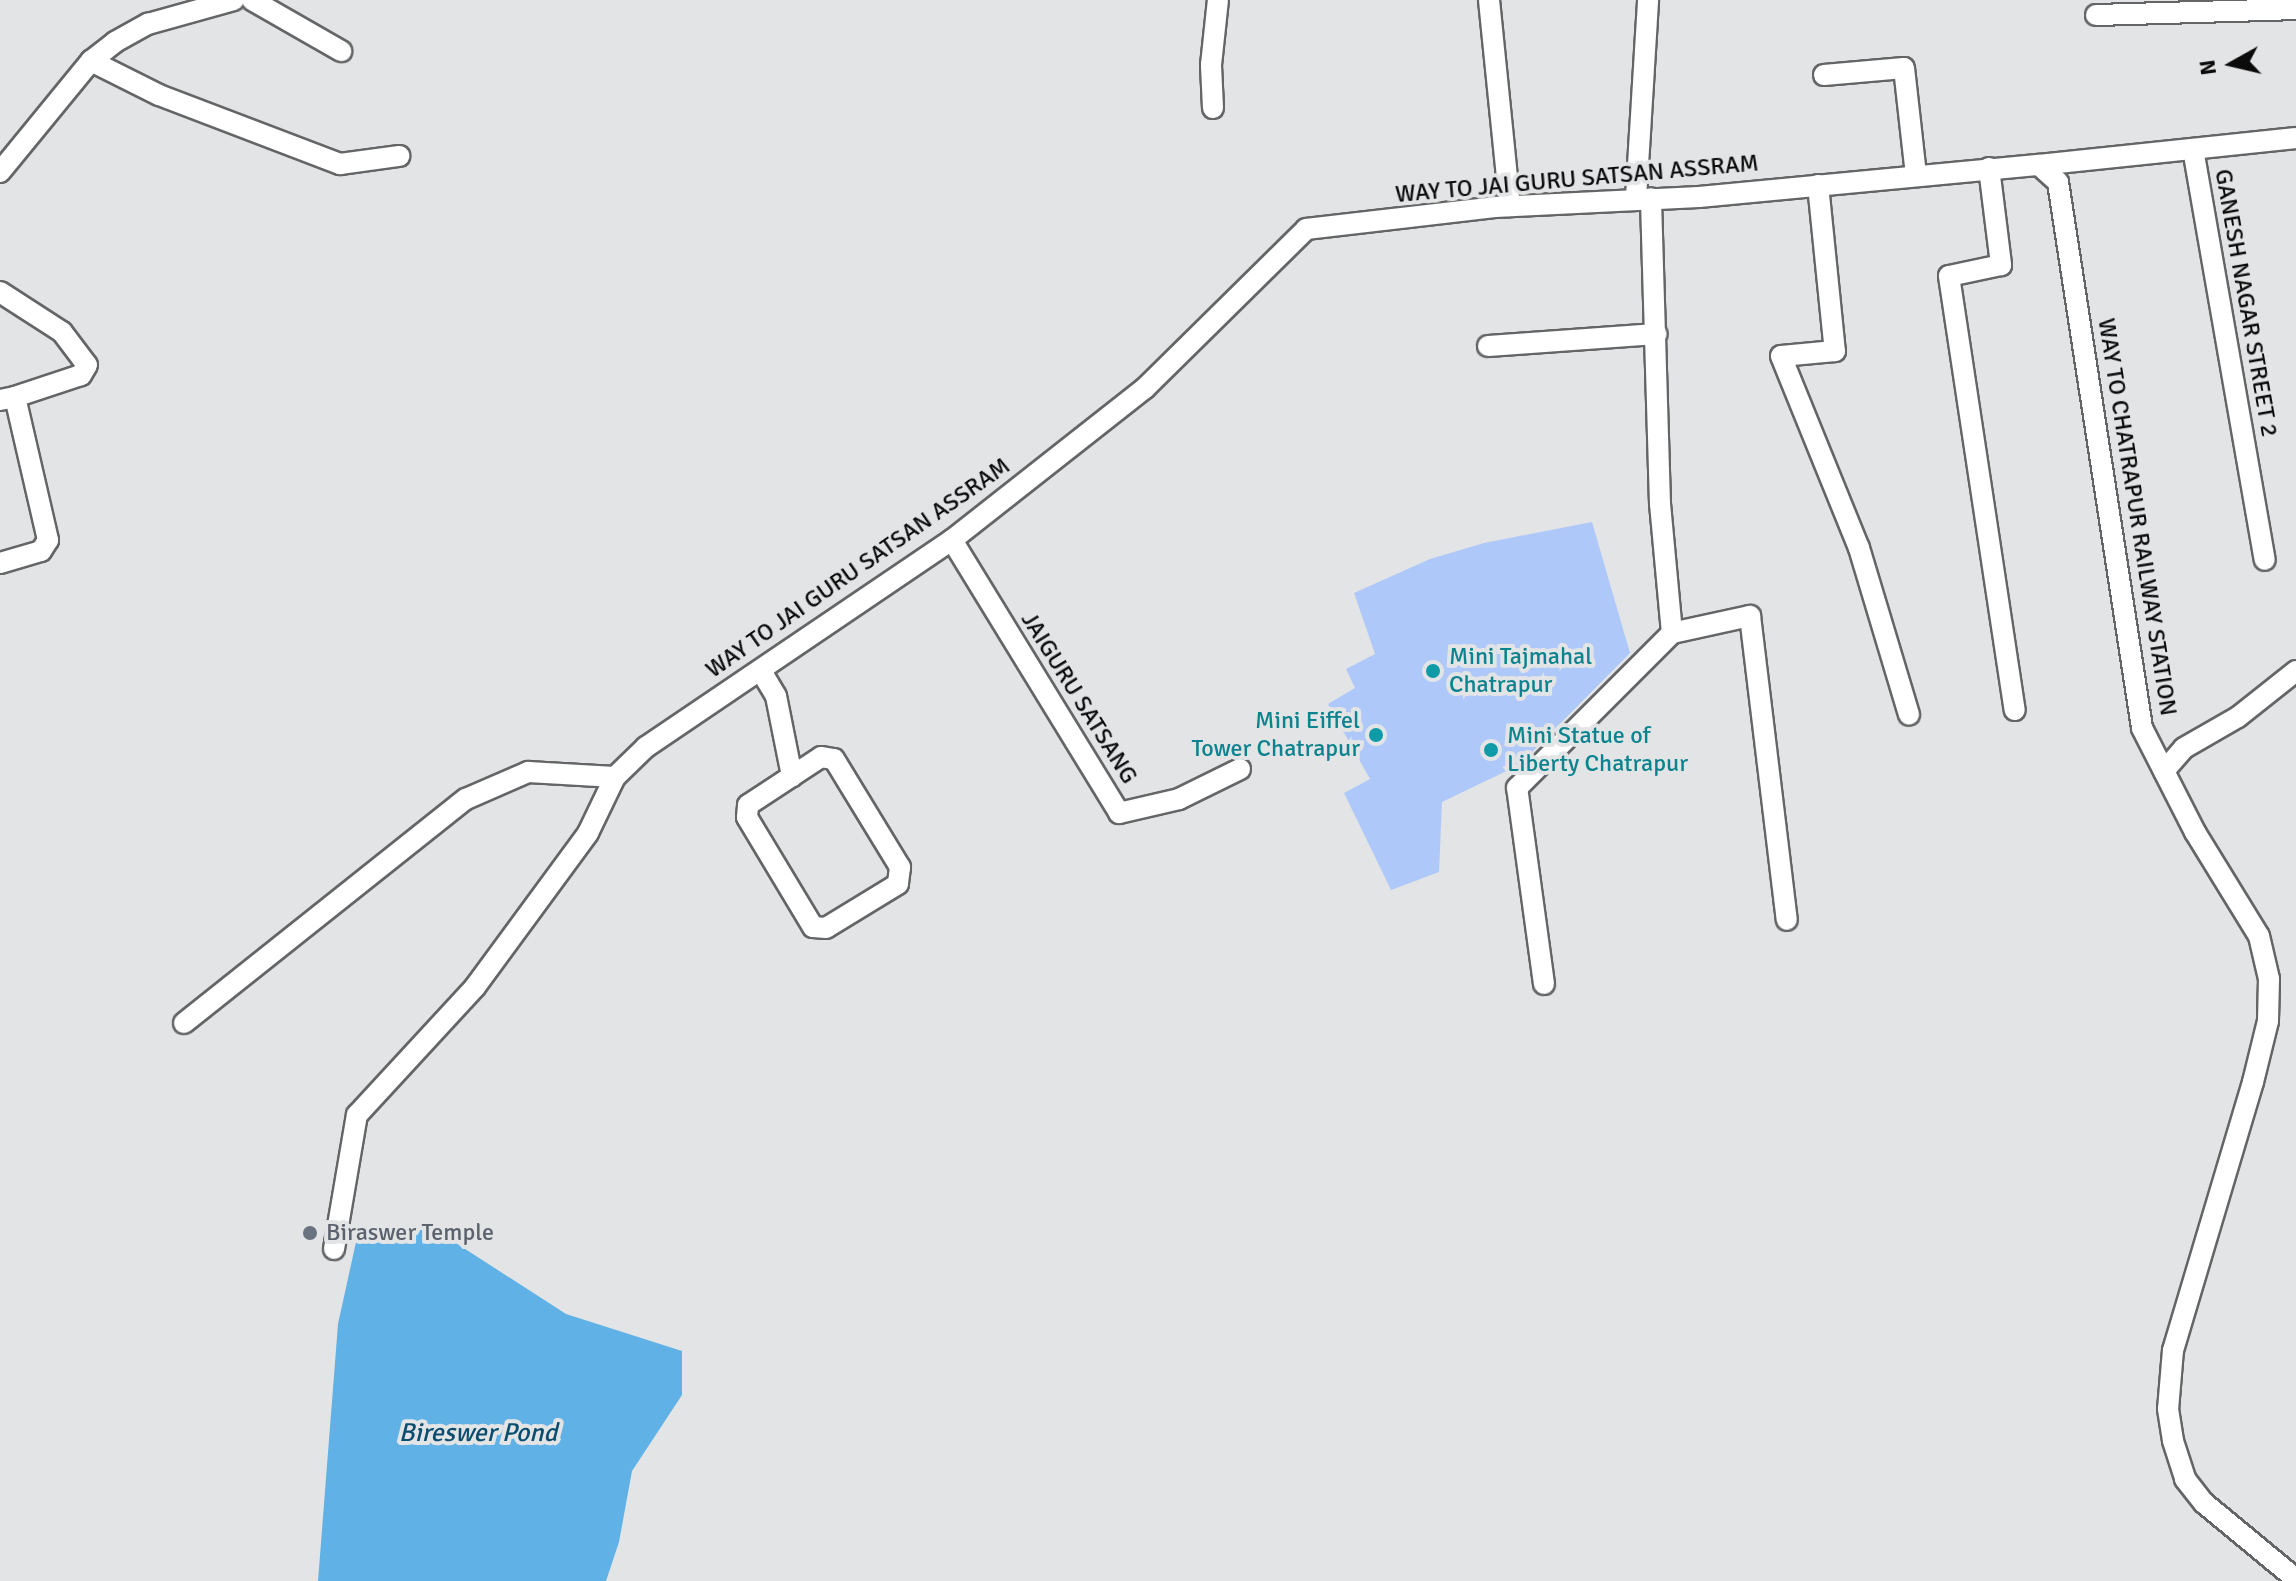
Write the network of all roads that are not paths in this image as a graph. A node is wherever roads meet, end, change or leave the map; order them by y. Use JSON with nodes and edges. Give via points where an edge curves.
{"nodes":[{"id":1,"x":234,"y":0,"type":"edge"},
{"id":2,"x":252,"y":0,"type":"edge"},
{"id":3,"x":1218,"y":0,"type":"edge"},
{"id":4,"x":1489,"y":0,"type":"edge"},
{"id":5,"x":1648,"y":0,"type":"edge"},
{"id":6,"x":2152,"y":7,"type":"edge"},
{"id":7,"x":2296,"y":9,"type":"edge"},
{"id":8,"x":2096,"y":15,"type":"dead end"},
{"id":9,"x":341,"y":51,"type":"dead end"},
{"id":10,"x":91,"y":61,"type":"junction"},
{"id":11,"x":1824,"y":75,"type":"dead end"},
{"id":12,"x":1213,"y":108,"type":"dead end"},
{"id":13,"x":2296,"y":138,"type":"edge"},
{"id":14,"x":2193,"y":149,"type":"junction"},
{"id":15,"x":399,"y":156,"type":"dead end"},
{"id":16,"x":2039,"y":165,"type":"junction"},
{"id":17,"x":1989,"y":168,"type":"junction"},
{"id":18,"x":0,"y":172,"type":"edge"},
{"id":19,"x":1916,"y":175,"type":"junction"},
{"id":20,"x":1818,"y":185,"type":"junction"},
{"id":21,"x":1644,"y":198,"type":"junction"},
{"id":22,"x":1510,"y":206,"type":"junction"},
{"id":23,"x":0,"y":292,"type":"edge"},
{"id":24,"x":1657,"y":334,"type":"junction"},
{"id":25,"x":1488,"y":346,"type":"dead end"},
{"id":26,"x":7,"y":398,"type":"edge"},
{"id":27,"x":952,"y":540,"type":"junction"},
{"id":28,"x":2265,"y":560,"type":"dead end"},
{"id":29,"x":0,"y":563,"type":"edge"},
{"id":30,"x":1672,"y":633,"type":"junction"},
{"id":31,"x":761,"y":671,"type":"junction"},
{"id":32,"x":2296,"y":671,"type":"edge"},
{"id":33,"x":2015,"y":710,"type":"dead end"},
{"id":34,"x":1909,"y":715,"type":"dead end"},
{"id":35,"x":1240,"y":769,"type":"dead end"},
{"id":36,"x":2164,"y":771,"type":"junction"},
{"id":37,"x":792,"y":776,"type":"junction"},
{"id":38,"x":615,"y":777,"type":"junction"},
{"id":39,"x":1787,"y":920,"type":"dead end"},
{"id":40,"x":1544,"y":984,"type":"dead end"},
{"id":41,"x":184,"y":1023,"type":"dead end"},
{"id":42,"x":334,"y":1249,"type":"dead end"},
{"id":43,"x":2296,"y":1579,"type":"edge"}],
"edges":[{"from":1,"to":10,"type":"street","via":[[148,24]]},
{"from":2,"to":9,"type":"street"},
{"from":3,"to":12,"type":"street"},
{"from":4,"to":22,"type":"street"},
{"from":5,"to":21,"type":"street"},
{"from":6,"to":7,"type":"street"},
{"from":6,"to":8,"type":"street"},
{"from":10,"to":15,"type":"street","via":[[159,95],[340,164]]},
{"from":10,"to":18,"type":"street"},
{"from":11,"to":19,"type":"street","via":[[1904,68]]},
{"from":13,"to":14,"type":"street","name":"WAY TO JAI GURU SATSAN ASSRAM"},
{"from":14,"to":16,"type":"street","name":"WAY TO JAI GURU SATSAN ASSRAM"},
{"from":14,"to":28,"type":"street","name":"GANESH NAGAR STREET 2"},
{"from":16,"to":17,"type":"street","name":"WAY TO JAI GURU SATSAN ASSRAM"},
{"from":16,"to":36,"type":"street","name":"WAY TO CHATRAPUR RAILWAY STATION","via":[[2058,182],[2096,403],[2135,699],[2142,728]]},
{"from":17,"to":19,"type":"street","name":"WAY TO JAI GURU SATSAN ASSRAM"},
{"from":17,"to":33,"type":"street","via":[[2001,265],[1949,276]]},
{"from":19,"to":20,"type":"street","name":"WAY TO JAI GURU SATSAN ASSRAM"},
{"from":20,"to":21,"type":"street","name":"WAY TO JAI GURU SATSAN ASSRAM"},
{"from":20,"to":34,"type":"street","via":[[1835,351],[1781,356],[1859,548]]},
{"from":21,"to":22,"type":"street","name":"WAY TO JAI GURU SATSAN ASSRAM"},
{"from":21,"to":24,"type":"street"},
{"from":22,"to":27,"type":"street","name":"WAY TO JAI GURU SATSAN ASSRAM","via":[[1306,229],[1145,388]]},
{"from":23,"to":26,"type":"street","via":[[62,332],[87,365],[81,375]]},
{"from":24,"to":25,"type":"street"},
{"from":24,"to":30,"type":"street","via":[[1660,504]]},
{"from":26,"to":29,"type":"street","via":[[48,540],[41,551]]},
{"from":27,"to":31,"type":"street","name":"WAY TO JAI GURU SATSAN ASSRAM"},
{"from":27,"to":35,"type":"street","name":"JAIGURU SATSANG","via":[[1119,813],[1179,799]]},
{"from":30,"to":39,"type":"street","via":[[1750,616]]},
{"from":30,"to":40,"type":"street","via":[[1517,788]]},
{"from":31,"to":37,"type":"street","via":[[776,696]]},
{"from":31,"to":38,"type":"street","name":"WAY TO JAI GURU SATSAN ASSRAM","via":[[646,747]]},
{"from":32,"to":36,"type":"street","via":[[2238,717],[2184,748]]},
{"from":36,"to":43,"type":"street","name":"WAY TO CHATRAPUR RAILWAY STATION","via":[[2259,936],[2269,979],[2268,1021],[2253,1082],[2173,1350],[2171,1430],[2185,1479],[2204,1503]]},
{"from":37,"to":37,"type":"street","via":[[748,805],[747,817],[813,927],[826,928],[898,884],[900,867],[834,759],[821,757]]},
{"from":38,"to":41,"type":"street","via":[[528,772],[466,799]]},
{"from":38,"to":42,"type":"street","via":[[588,833],[475,987],[357,1115]]}]}
